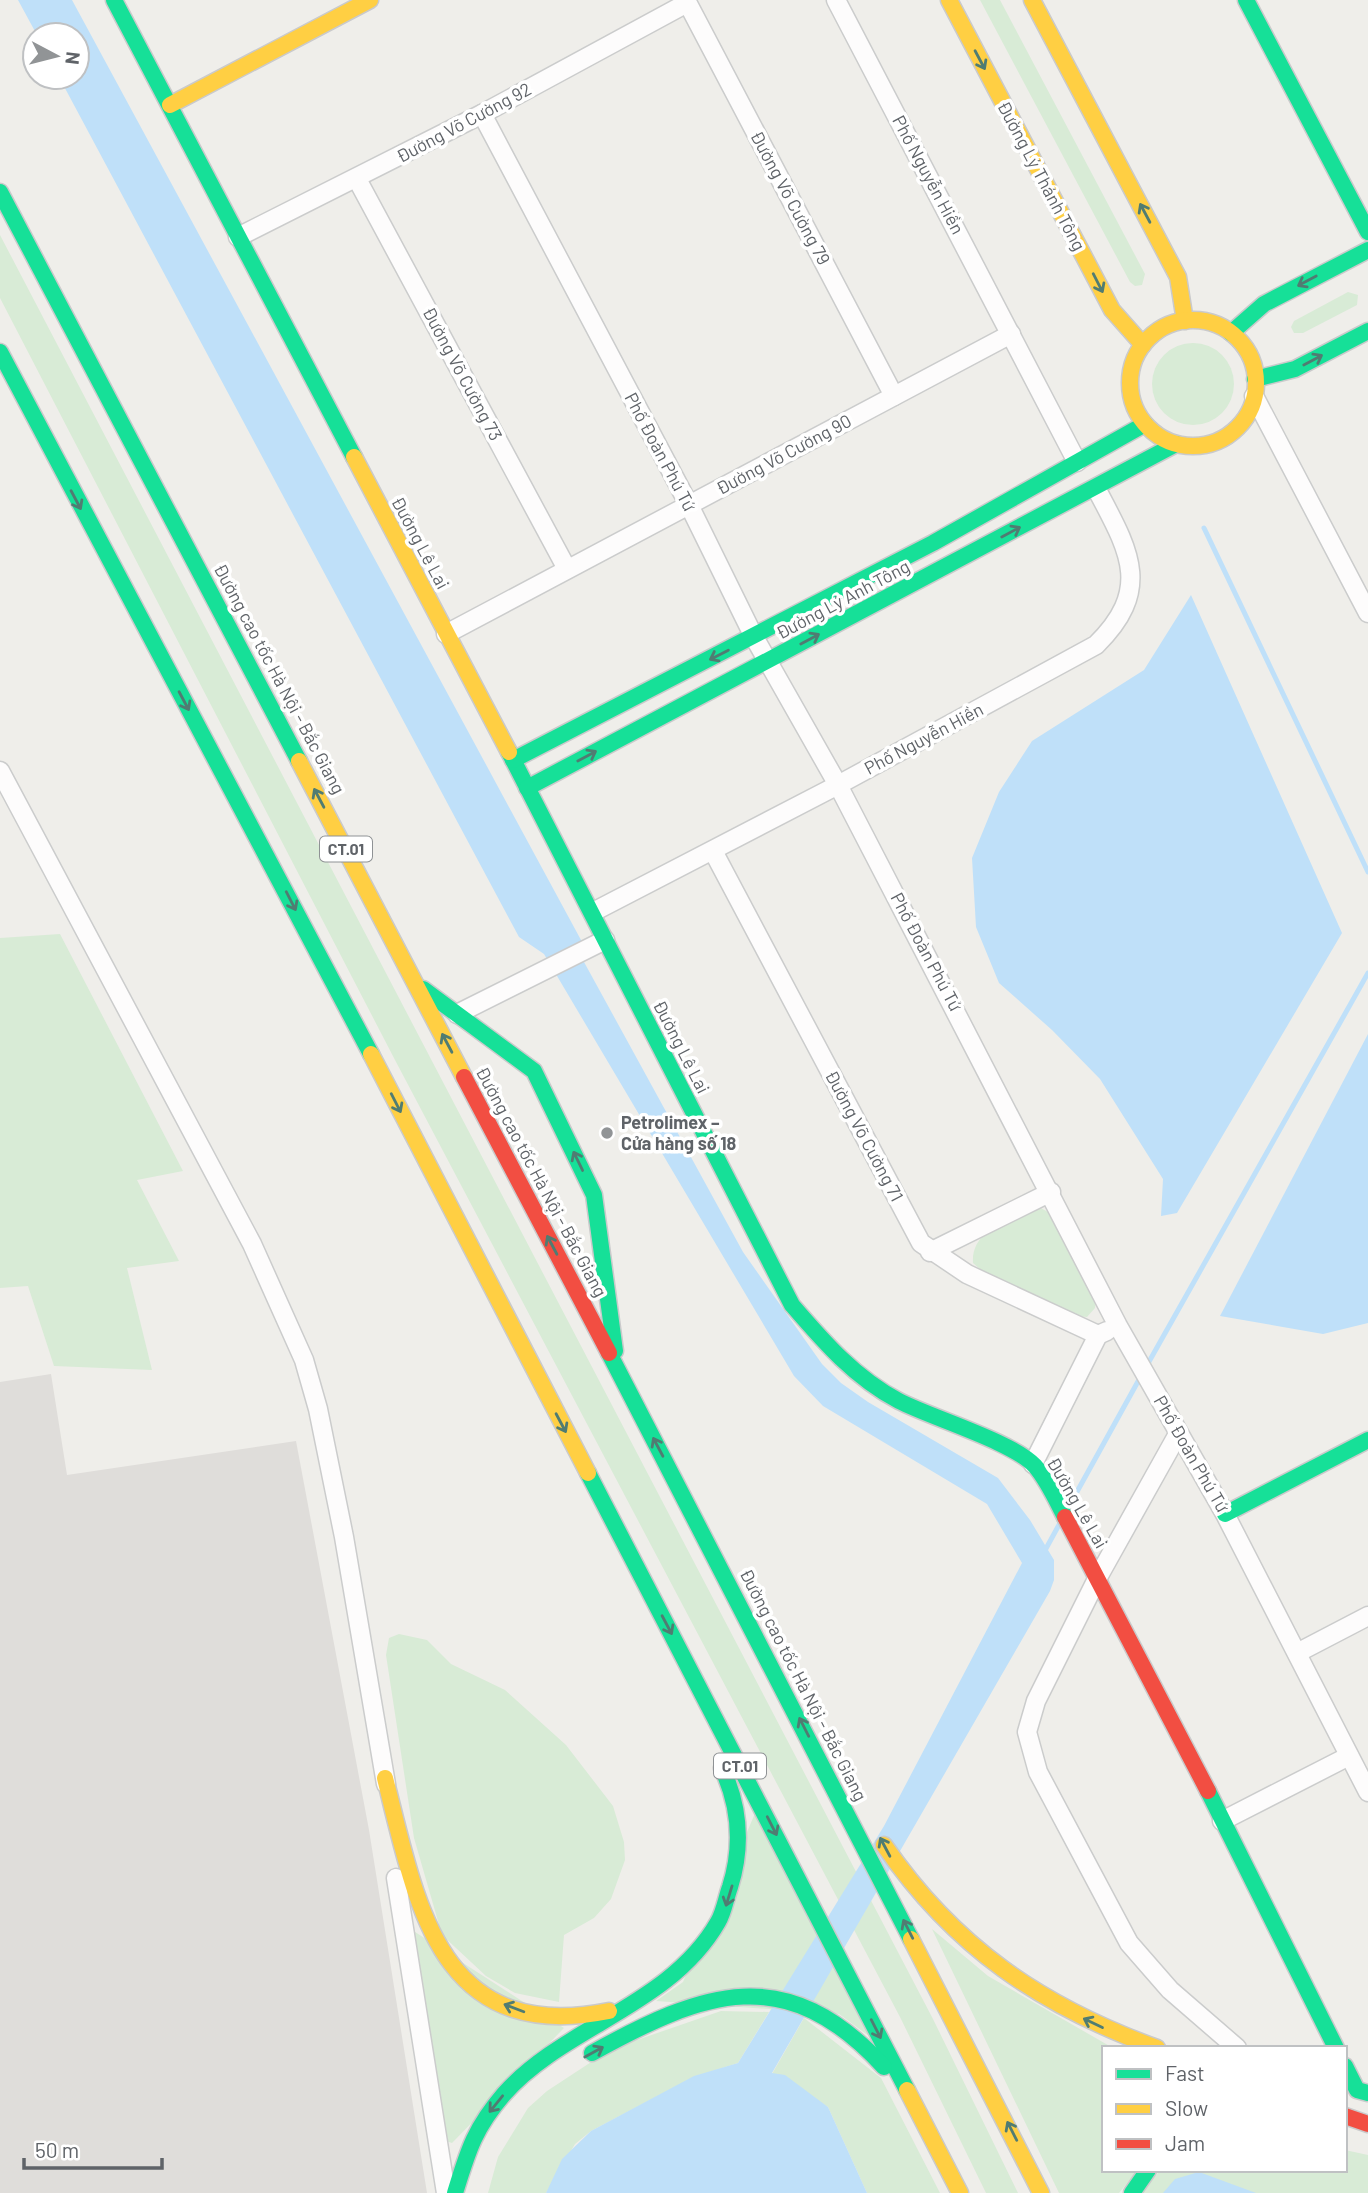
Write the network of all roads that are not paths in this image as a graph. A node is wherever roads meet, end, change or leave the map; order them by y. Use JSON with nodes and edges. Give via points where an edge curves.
{"nodes":[{"id":1,"x":114,"y":0,"type":"edge"},
{"id":2,"x":370,"y":0,"type":"edge"},
{"id":3,"x":836,"y":0,"type":"edge"},
{"id":4,"x":948,"y":0,"type":"edge"},
{"id":5,"x":1032,"y":0,"type":"edge"},
{"id":6,"x":1246,"y":0,"type":"edge"},
{"id":7,"x":686,"y":1,"type":"edge"},
{"id":8,"x":170,"y":105,"type":"junction"},
{"id":9,"x":482,"y":114,"type":"junction"},
{"id":10,"x":357,"y":178,"type":"junction"},
{"id":11,"x":0,"y":192,"type":"edge"},
{"id":12,"x":1368,"y":232,"type":"edge"},
{"id":13,"x":238,"y":237,"type":"junction"},
{"id":14,"x":1368,"y":250,"type":"edge"},
{"id":15,"x":1185,"y":321,"type":"junction"},
{"id":16,"x":1368,"y":331,"type":"edge"},
{"id":17,"x":1231,"y":333,"type":"junction"},
{"id":18,"x":1011,"y":334,"type":"junction"},
{"id":19,"x":1143,"y":345,"type":"junction"},
{"id":20,"x":0,"y":352,"type":"edge"},
{"id":21,"x":0,"y":374,"type":"edge"},
{"id":22,"x":1254,"y":388,"type":"junction"},
{"id":23,"x":894,"y":396,"type":"junction"},
{"id":24,"x":1146,"y":424,"type":"junction"},
{"id":25,"x":1176,"y":443,"type":"junction"},
{"id":26,"x":1077,"y":462,"type":"junction"},
{"id":27,"x":64,"y":477,"type":"junction"},
{"id":28,"x":1096,"y":488,"type":"junction"},
{"id":29,"x":689,"y":505,"type":"junction"},
{"id":30,"x":933,"y":542,"type":"junction"},
{"id":31,"x":946,"y":567,"type":"junction"},
{"id":32,"x":567,"y":569,"type":"junction"},
{"id":33,"x":1368,"y":613,"type":"edge"},
{"id":34,"x":446,"y":634,"type":"junction"},
{"id":35,"x":754,"y":637,"type":"junction"},
{"id":36,"x":768,"y":662,"type":"junction"},
{"id":37,"x":513,"y":760,"type":"junction"},
{"id":38,"x":0,"y":771,"type":"edge"},
{"id":39,"x":838,"y":785,"type":"junction"},
{"id":40,"x":527,"y":788,"type":"junction"},
{"id":41,"x":713,"y":851,"type":"junction"},
{"id":42,"x":593,"y":912,"type":"junction"},
{"id":43,"x":605,"y":940,"type":"junction"},
{"id":44,"x":416,"y":984,"type":"junction"},
{"id":45,"x":457,"y":1014,"type":"junction"},
{"id":46,"x":1051,"y":1192,"type":"junction"},
{"id":47,"x":930,"y":1252,"type":"junction"},
{"id":48,"x":1123,"y":1333,"type":"junction"},
{"id":49,"x":1098,"y":1335,"type":"junction"},
{"id":50,"x":519,"y":1340,"type":"junction"},
{"id":51,"x":618,"y":1370,"type":"junction"},
{"id":52,"x":544,"y":1425,"type":"dead end"},
{"id":53,"x":1178,"y":1434,"type":"junction"},
{"id":54,"x":1368,"y":1440,"type":"edge"},
{"id":55,"x":1033,"y":1464,"type":"junction"},
{"id":56,"x":690,"y":1507,"type":"junction"},
{"id":57,"x":588,"y":1510,"type":"dead end"},
{"id":58,"x":1225,"y":1514,"type":"junction"},
{"id":59,"x":1097,"y":1579,"type":"junction"},
{"id":60,"x":748,"y":1585,"type":"dead end"},
{"id":61,"x":1368,"y":1616,"type":"edge"},
{"id":62,"x":1297,"y":1653,"type":"junction"},
{"id":63,"x":1349,"y":1756,"type":"junction"},
{"id":64,"x":385,"y":1778,"type":"junction"},
{"id":65,"x":1368,"y":1791,"type":"edge"},
{"id":66,"x":1222,"y":1821,"type":"junction"},
{"id":67,"x":877,"y":1832,"type":"dead end"},
{"id":68,"x":628,"y":2006,"type":"junction"},
{"id":69,"x":1151,"y":2046,"type":"edge"},
{"id":70,"x":1235,"y":2046,"type":"edge"},
{"id":71,"x":1335,"y":2046,"type":"edge"},
{"id":72,"x":579,"y":2060,"type":"dead end"},
{"id":73,"x":1347,"y":2070,"type":"edge"},
{"id":74,"x":1357,"y":2090,"type":"edge"},
{"id":75,"x":1347,"y":2117,"type":"edge"},
{"id":76,"x":1368,"y":2124,"type":"edge"},
{"id":77,"x":1147,"y":2172,"type":"edge"},
{"id":78,"x":446,"y":2193,"type":"edge"},
{"id":79,"x":455,"y":2193,"type":"edge"},
{"id":80,"x":946,"y":2193,"type":"edge"},
{"id":81,"x":960,"y":2193,"type":"edge"},
{"id":82,"x":1041,"y":2193,"type":"edge"},
{"id":83,"x":1132,"y":2193,"type":"edge"}],
"edges":[{"from":1,"to":8,"type":"main road","name":"Đường Lê Lai"},
{"from":2,"to":8,"type":"main road"},
{"from":3,"to":18,"type":"street","name":"Phố Nguyễn Hiền"},
{"from":4,"to":19,"type":"main road","name":"Đường Lý Thánh Tông","one_way":true,"via":[[1112,310]]},
{"from":15,"to":5,"type":"main road","one_way":true,"via":[[1178,277]]},
{"from":6,"to":12,"type":"main road"},
{"from":7,"to":9,"type":"street","name":"Đường Võ Cường 92"},
{"from":7,"to":23,"type":"street","name":"Đường Võ Cường 79"},
{"from":8,"to":13,"type":"main road","name":"Đường Lê Lai"},
{"from":9,"to":10,"type":"street","name":"Đường Võ Cường 92"},
{"from":9,"to":29,"type":"street","name":"Phố Đoàn Phú Tứ"},
{"from":10,"to":13,"type":"street","name":"Đường Võ Cường 92"},
{"from":10,"to":32,"type":"street","name":"Đường Võ Cường 73"},
{"from":44,"to":11,"type":"main road","name":"Đường cao tốc Hà Nội - Bắc Giang","number":"CT.01","one_way":true},
{"from":13,"to":34,"type":"main road","name":"Đường Lê Lai"},
{"from":14,"to":17,"type":"main road","one_way":true,"via":[[1264,304]]},
{"from":15,"to":17,"type":"main road","via":[[1206,322]]},
{"from":15,"to":19,"type":"main road","via":[[1159,330]]},
{"from":22,"to":16,"type":"main road","one_way":true},
{"from":17,"to":22,"type":"main road","via":[[1248,355]]},
{"from":18,"to":23,"type":"street","name":"Đường Võ Cường 90"},
{"from":18,"to":26,"type":"street","name":"Phố Nguyễn Hiền"},
{"from":19,"to":24,"type":"main road","via":[[1133,363],[1130,384],[1134,405]]},
{"from":20,"to":27,"type":"main road","number":"CT.01"},
{"from":21,"to":27,"type":"main road"},
{"from":22,"to":25,"type":"main road","via":[[1245,417],[1225,437],[1198,446]]},
{"from":22,"to":33,"type":"street"},
{"from":23,"to":29,"type":"street","name":"Đường Võ Cường 90"},
{"from":24,"to":25,"type":"main road"},
{"from":24,"to":26,"type":"main road","name":"Đường Lý Anh Tông"},
{"from":25,"to":28,"type":"main road","name":"Đường Lý Anh Tông"},
{"from":26,"to":30,"type":"main road","name":"Đường Lý Anh Tông"},
{"from":27,"to":50,"type":"main road","number":"CT.01","one_way":true,"via":[[248,817]]},
{"from":31,"to":28,"type":"main road","name":"Đường Lý Anh Tông","one_way":true},
{"from":28,"to":39,"type":"street","name":"Phố Nguyễn Hiền","via":[[1127,549],[1132,576],[1129,598],[1101,640],[1087,652]]},
{"from":29,"to":32,"type":"street","name":"Đường Võ Cường 90"},
{"from":29,"to":35,"type":"street","name":"Phố Đoàn Phú Tứ"},
{"from":30,"to":31,"type":"main road"},
{"from":30,"to":35,"type":"main road","name":"Đường Lý Anh Tông"},
{"from":36,"to":31,"type":"main road","name":"Đường Lý Anh Tông","one_way":true},
{"from":32,"to":34,"type":"street","name":"Đường Võ Cường 90"},
{"from":34,"to":37,"type":"main road","name":"Đường Lê Lai"},
{"from":35,"to":36,"type":"street","name":"Phố Đoàn Phú Tứ"},
{"from":35,"to":37,"type":"main road","name":"Đường Lý Anh Tông","one_way":true},
{"from":36,"to":39,"type":"street","name":"Phố Đoàn Phú Tứ"},
{"from":40,"to":36,"type":"main road","name":"Đường Lý Anh Tông","one_way":true},
{"from":37,"to":40,"type":"main road","name":"Đường Lê Lai"},
{"from":38,"to":64,"type":"street","via":[[252,1244],[303,1360],[318,1409],[344,1537]]},
{"from":39,"to":41,"type":"street","name":"Phố Nguyễn Hiền"},
{"from":39,"to":46,"type":"street","name":"Phố Đoàn Phú Tứ"},
{"from":40,"to":42,"type":"main road","name":"Đường Lê Lai"},
{"from":41,"to":42,"type":"street","name":"Phố Nguyễn Hiền"},
{"from":41,"to":47,"type":"street","name":"Đường Võ Cường 71","via":[[914,1231]]},
{"from":42,"to":43,"type":"main road","name":"Đường Lê Lai"},
{"from":43,"to":45,"type":"street"},
{"from":43,"to":55,"type":"main road","name":"Đường Lê Lai","via":[[792,1305],[836,1356],[899,1401]]},
{"from":44,"to":45,"type":"main road"},
{"from":51,"to":44,"type":"main road","name":"Đường cao tốc Hà Nội - Bắc Giang","number":"CT.01","one_way":true},
{"from":51,"to":45,"type":"main road","one_way":true,"via":[[594,1195],[534,1071]]},
{"from":46,"to":47,"type":"street"},
{"from":46,"to":48,"type":"street","name":"Phố Đoàn Phú Tứ"},
{"from":47,"to":49,"type":"street","name":"Đường Võ Cường 71"},
{"from":48,"to":49,"type":"street"},
{"from":48,"to":53,"type":"street","name":"Phố Đoàn Phú Tứ"},
{"from":49,"to":55,"type":"street"},
{"from":50,"to":52,"type":"main road"},
{"from":50,"to":81,"type":"main road","number":"CT.01","one_way":true},
{"from":56,"to":51,"type":"main road","name":"Đường cao tốc Hà Nội - Bắc Giang","number":"CT.01","one_way":true},
{"from":53,"to":58,"type":"street","name":"Phố Đoàn Phú Tứ"},
{"from":53,"to":59,"type":"street"},
{"from":54,"to":58,"type":"main road"},
{"from":55,"to":59,"type":"main road","name":"Đường Lê Lai"},
{"from":56,"to":60,"type":"main road"},
{"from":82,"to":56,"type":"main road","name":"Đường cao tốc Hà Nội - Bắc Giang","number":"CT.01","one_way":true},
{"from":57,"to":68,"type":"main road","one_way":true,"via":[[733,1789],[737,1811],[735,1876],[714,1932],[679,1972]]},
{"from":58,"to":62,"type":"street","name":"Phố Đoàn Phú Tứ"},
{"from":59,"to":66,"type":"main road","name":"Đường Lê Lai"},
{"from":59,"to":70,"type":"street","via":[[1031,1712],[1030,1752],[1129,1943],[1170,1990]]},
{"from":61,"to":62,"type":"street"},
{"from":62,"to":63,"type":"street","name":"Phố Đoàn Phú Tứ"},
{"from":63,"to":65,"type":"street","name":"Phố Đoàn Phú Tứ"},
{"from":63,"to":66,"type":"street"},
{"from":68,"to":64,"type":"main road","one_way":true,"via":[[574,2018],[528,2014],[498,2001],[447,1960],[430,1930],[413,1881]]},
{"from":64,"to":78,"type":"street"},
{"from":66,"to":71,"type":"main road","name":"Đường Lê Lai"},
{"from":69,"to":67,"type":"main road","one_way":true,"via":[[1047,2000],[990,1962],[908,1880]]},
{"from":68,"to":79,"type":"main road","one_way":true,"via":[[547,2056],[510,2087],[472,2140]]},
{"from":72,"to":80,"type":"main road","one_way":true,"via":[[702,2001],[747,1997],[803,2006],[841,2024],[888,2072]]},
{"from":73,"to":74,"type":"main road"},
{"from":75,"to":76,"type":"main road"},
{"from":77,"to":83,"type":"main road"}]}
